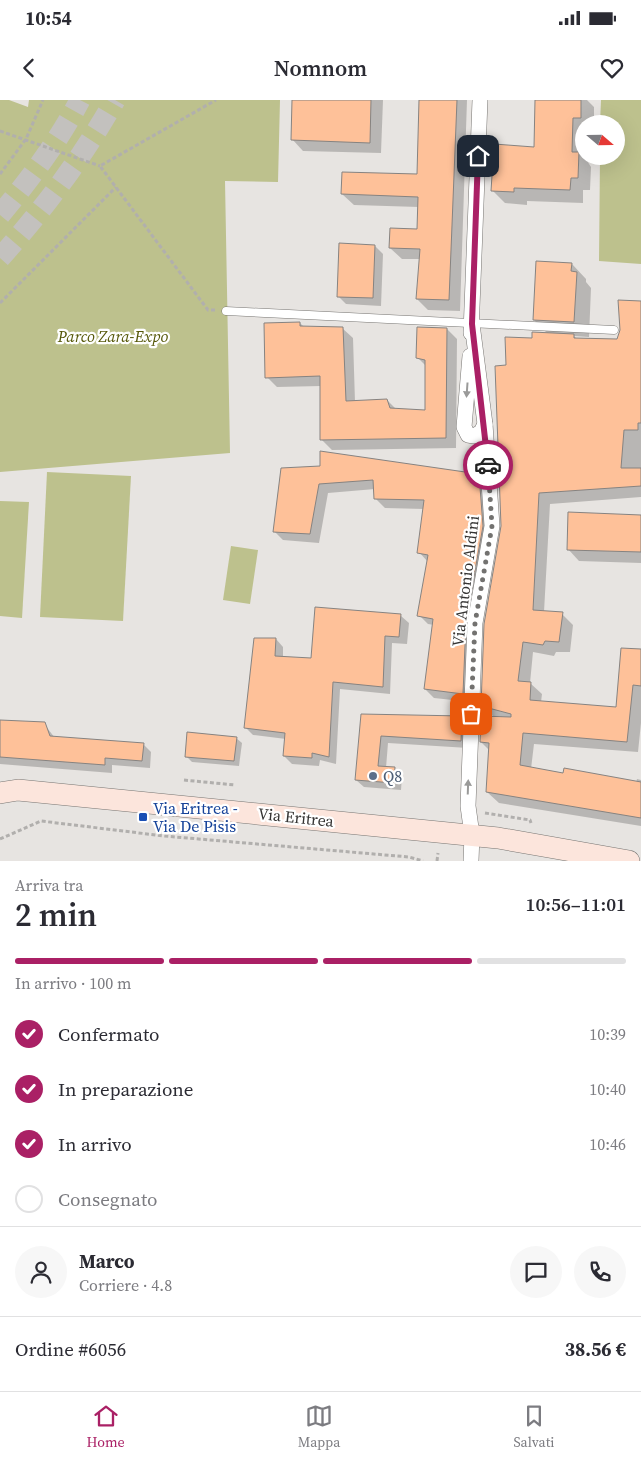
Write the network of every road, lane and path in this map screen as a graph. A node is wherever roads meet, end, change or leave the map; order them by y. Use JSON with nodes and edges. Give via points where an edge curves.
{"nodes":[{"id":1,"x":43,"y":100,"type":"edge"},
{"id":2,"x":216,"y":100,"type":"edge"},
{"id":3,"x":480,"y":100,"type":"edge"},
{"id":4,"x":0,"y":131,"type":"edge"},
{"id":5,"x":26,"y":139,"type":"junction"},
{"id":6,"x":100,"y":166,"type":"junction"},
{"id":7,"x":0,"y":174,"type":"edge"},
{"id":8,"x":116,"y":187,"type":"junction"},
{"id":9,"x":0,"y":303,"type":"edge"},
{"id":10,"x":226,"y":311,"type":"joint"},
{"id":11,"x":472,"y":324,"type":"junction"},
{"id":12,"x":614,"y":330,"type":"dead end"},
{"id":13,"x":485,"y":424,"type":"junction"},
{"id":14,"x":184,"y":780,"type":"dead end"},
{"id":15,"x":235,"y":785,"type":"dead end"},
{"id":16,"x":0,"y":793,"type":"edge"},
{"id":17,"x":472,"y":835,"type":"junction"},
{"id":18,"x":0,"y":840,"type":"edge"},
{"id":19,"x":439,"y":852,"type":"dead end"},
{"id":20,"x":422,"y":861,"type":"edge"},
{"id":21,"x":437,"y":861,"type":"edge"},
{"id":22,"x":471,"y":861,"type":"edge"},
{"id":23,"x":629,"y":861,"type":"edge"}],
"edges":[{"from":1,"to":5,"type":"path"},
{"from":2,"to":6,"type":"path"},
{"from":3,"to":11,"type":"street","name":"Via Antonio Aldini"},
{"from":4,"to":5,"type":"path"},
{"from":5,"to":6,"type":"path"},
{"from":5,"to":7,"type":"path"},
{"from":6,"to":8,"type":"path"},
{"from":8,"to":9,"type":"path"},
{"from":8,"to":10,"type":"path","via":[[208,310]]},
{"from":10,"to":11,"type":"lane"},
{"from":11,"to":12,"type":"lane"},
{"from":11,"to":13,"type":"street","name":"Via Antonio Aldini"},
{"from":11,"to":13,"type":"street","name":"Via Antonio Aldini","one_way":true,"via":[[464,427],[468,435],[474,436]]},
{"from":17,"to":13,"type":"street","name":"Via Antonio Aldini","one_way":true,"via":[[468,806],[475,623],[492,526]]},
{"from":14,"to":15,"type":"path"},
{"from":16,"to":17,"type":"street","name":"Via Eritrea","via":[[18,790]]},
{"from":17,"to":22,"type":"street","name":"Via Antonio Aldini"},
{"from":17,"to":23,"type":"street","name":"Via Eritrea"},
{"from":18,"to":20,"type":"path","via":[[41,821],[164,836],[408,857]]},
{"from":19,"to":21,"type":"path"}]}
